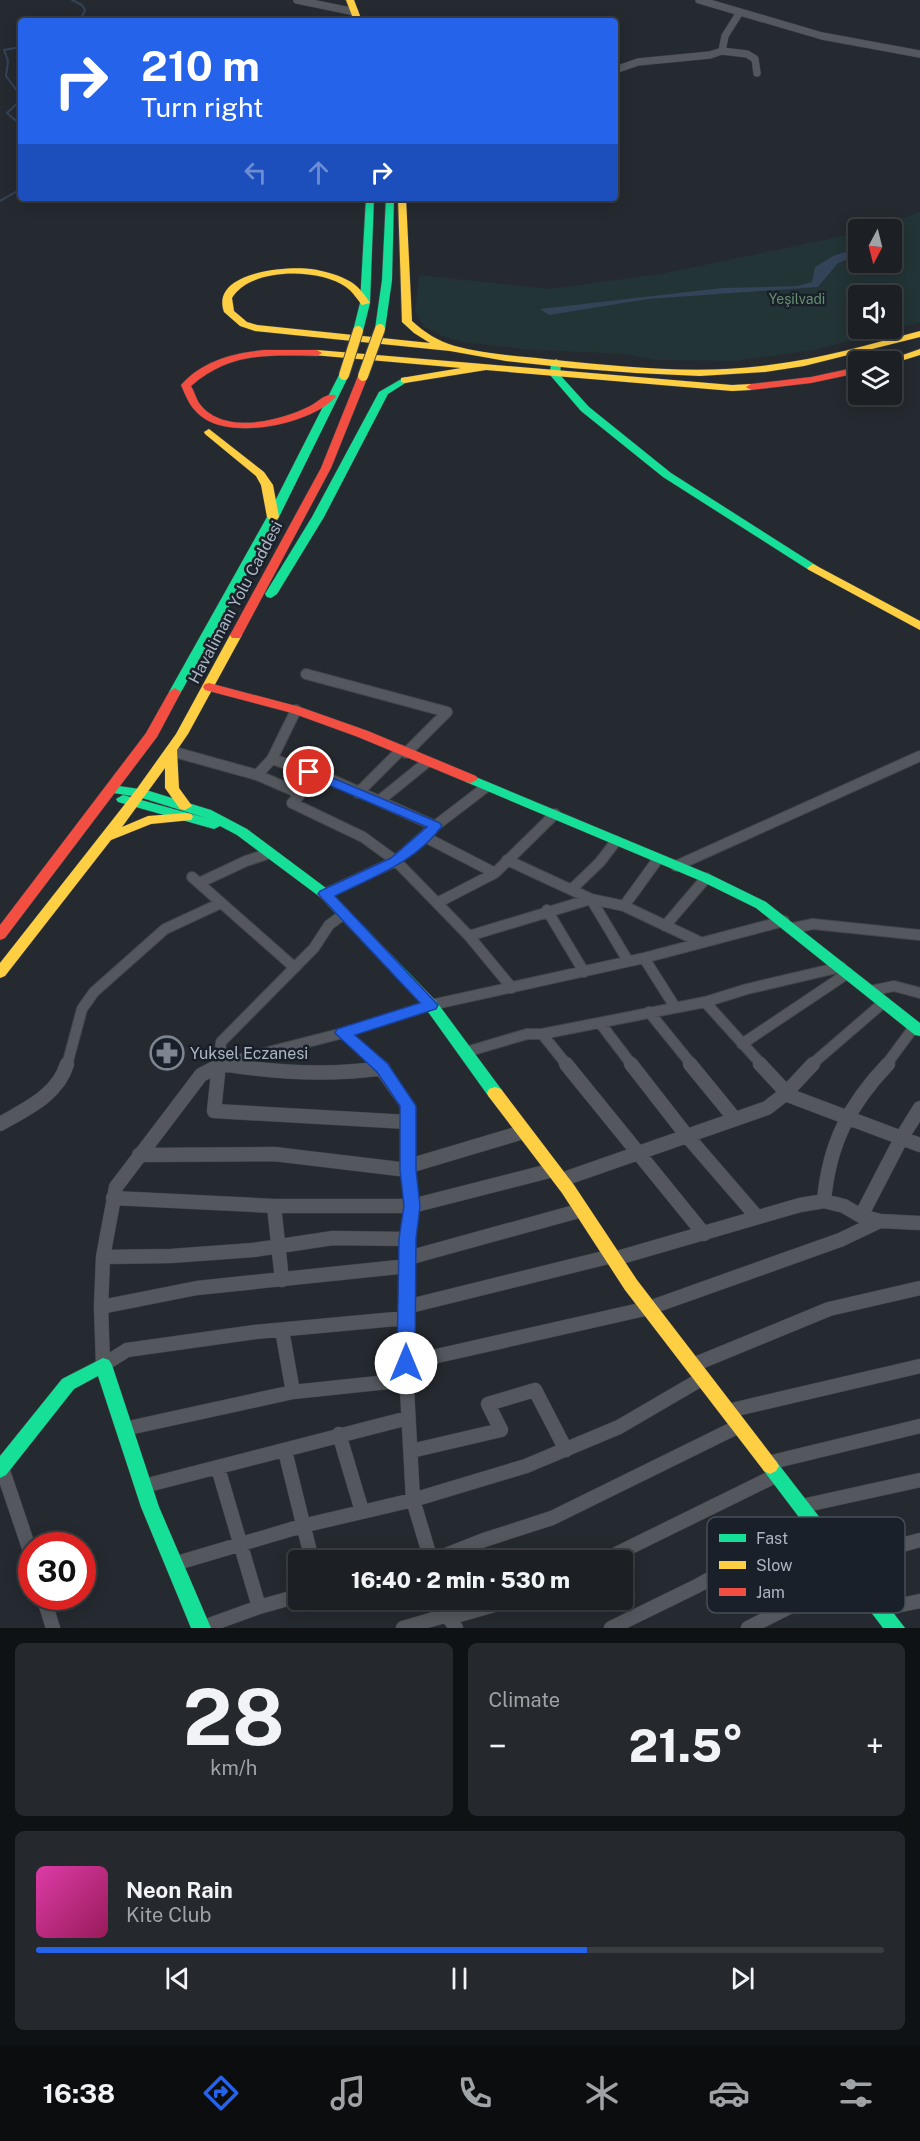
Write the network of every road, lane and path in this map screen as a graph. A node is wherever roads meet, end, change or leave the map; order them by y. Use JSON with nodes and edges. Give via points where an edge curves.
{"nodes":[{"id":1,"x":297,"y":0,"type":"edge"},
{"id":2,"x":699,"y":0,"type":"edge"},
{"id":3,"x":356,"y":8,"type":"edge"},
{"id":4,"x":740,"y":12,"type":"junction"},
{"id":5,"x":840,"y":39,"type":"junction"},
{"id":6,"x":843,"y":47,"type":"dead end"},
{"id":7,"x":722,"y":51,"type":"junction"},
{"id":8,"x":920,"y":54,"type":"edge"},
{"id":9,"x":618,"y":69,"type":"edge"},
{"id":10,"x":758,"y":73,"type":"dead end"},
{"id":11,"x":370,"y":201,"type":"edge"},
{"id":12,"x":390,"y":201,"type":"edge"},
{"id":13,"x":402,"y":201,"type":"edge"},
{"id":14,"x":365,"y":303,"type":"junction"},
{"id":15,"x":920,"y":334,"type":"edge"},
{"id":16,"x":448,"y":348,"type":"junction"},
{"id":17,"x":920,"y":352,"type":"edge"},
{"id":18,"x":902,"y":358,"type":"edge"},
{"id":19,"x":555,"y":368,"type":"junction"},
{"id":20,"x":482,"y":369,"type":"junction"},
{"id":21,"x":848,"y":373,"type":"edge"},
{"id":22,"x":336,"y":392,"type":"junction"},
{"id":23,"x":209,"y":432,"type":"dead end"},
{"id":24,"x":273,"y":517,"type":"junction"},
{"id":25,"x":920,"y":626,"type":"edge"},
{"id":26,"x":228,"y":646,"type":"junction"},
{"id":27,"x":306,"y":674,"type":"dead end"},
{"id":28,"x":210,"y":687,"type":"junction"},
{"id":29,"x":296,"y":710,"type":"junction"},
{"id":30,"x":171,"y":751,"type":"junction"},
{"id":31,"x":404,"y":752,"type":"junction"},
{"id":32,"x":920,"y":756,"type":"edge"},
{"id":33,"x":272,"y":759,"type":"junction"},
{"id":34,"x":427,"y":762,"type":"junction"},
{"id":35,"x":258,"y":775,"type":"junction"},
{"id":36,"x":486,"y":787,"type":"junction"},
{"id":37,"x":111,"y":790,"type":"junction"},
{"id":38,"x":358,"y":793,"type":"junction"},
{"id":39,"x":137,"y":798,"type":"junction"},
{"id":40,"x":379,"y":801,"type":"junction"},
{"id":41,"x":185,"y":812,"type":"junction"},
{"id":42,"x":555,"y":814,"type":"junction"},
{"id":43,"x":435,"y":826,"type":"junction"},
{"id":44,"x":425,"y":837,"type":"junction"},
{"id":45,"x":616,"y":841,"type":"junction"},
{"id":46,"x":102,"y":844,"type":"junction"},
{"id":47,"x":270,"y":853,"type":"junction"},
{"id":48,"x":658,"y":859,"type":"junction"},
{"id":49,"x":507,"y":860,"type":"junction"},
{"id":50,"x":396,"y":861,"type":"junction"},
{"id":51,"x":676,"y":866,"type":"junction"},
{"id":52,"x":495,"y":873,"type":"junction"},
{"id":53,"x":706,"y":878,"type":"junction"},
{"id":54,"x":572,"y":889,"type":"junction"},
{"id":55,"x":325,"y":894,"type":"junction"},
{"id":56,"x":591,"y":899,"type":"junction"},
{"id":57,"x":221,"y":903,"type":"junction"},
{"id":58,"x":437,"y":903,"type":"junction"},
{"id":59,"x":624,"y":906,"type":"junction"},
{"id":60,"x":547,"y":910,"type":"junction"},
{"id":61,"x":344,"y":914,"type":"junction"},
{"id":62,"x":789,"y":924,"type":"junction"},
{"id":63,"x":665,"y":926,"type":"junction"},
{"id":64,"x":0,"y":935,"type":"edge"},
{"id":65,"x":920,"y":935,"type":"edge"},
{"id":66,"x":469,"y":936,"type":"junction"},
{"id":67,"x":700,"y":942,"type":"junction"},
{"id":68,"x":644,"y":958,"type":"junction"},
{"id":69,"x":628,"y":961,"type":"junction"},
{"id":70,"x":294,"y":967,"type":"junction"},
{"id":71,"x":844,"y":970,"type":"junction"},
{"id":72,"x":584,"y":972,"type":"junction"},
{"id":73,"x":0,"y":973,"type":"edge"},
{"id":74,"x":512,"y":988,"type":"junction"},
{"id":75,"x":870,"y":991,"type":"junction"},
{"id":76,"x":920,"y":993,"type":"edge"},
{"id":77,"x":705,"y":1002,"type":"junction"},
{"id":78,"x":884,"y":1002,"type":"junction"},
{"id":79,"x":431,"y":1005,"type":"junction"},
{"id":80,"x":675,"y":1007,"type":"junction"},
{"id":81,"x":650,"y":1012,"type":"junction"},
{"id":82,"x":600,"y":1023,"type":"junction"},
{"id":83,"x":917,"y":1029,"type":"edge"},
{"id":84,"x":343,"y":1033,"type":"junction"},
{"id":85,"x":542,"y":1034,"type":"junction"},
{"id":86,"x":742,"y":1044,"type":"junction"},
{"id":87,"x":466,"y":1052,"type":"junction"},
{"id":88,"x":220,"y":1064,"type":"junction"},
{"id":89,"x":382,"y":1068,"type":"junction"},
{"id":90,"x":786,"y":1093,"type":"junction"},
{"id":91,"x":920,"y":1108,"type":"edge"},
{"id":92,"x":846,"y":1117,"type":"junction"},
{"id":93,"x":735,"y":1119,"type":"junction"},
{"id":94,"x":408,"y":1122,"type":"junction"},
{"id":95,"x":0,"y":1124,"type":"edge"},
{"id":96,"x":524,"y":1132,"type":"junction"},
{"id":97,"x":687,"y":1136,"type":"junction"},
{"id":98,"x":902,"y":1137,"type":"junction"},
{"id":99,"x":920,"y":1146,"type":"edge"},
{"id":100,"x":637,"y":1153,"type":"junction"},
{"id":101,"x":139,"y":1155,"type":"junction"},
{"id":102,"x":408,"y":1168,"type":"junction"},
{"id":103,"x":557,"y":1175,"type":"junction"},
{"id":104,"x":113,"y":1198,"type":"junction"},
{"id":105,"x":824,"y":1201,"type":"junction"},
{"id":106,"x":274,"y":1206,"type":"junction"},
{"id":107,"x":412,"y":1206,"type":"junction"},
{"id":108,"x":582,"y":1210,"type":"junction"},
{"id":109,"x":861,"y":1216,"type":"junction"},
{"id":110,"x":757,"y":1217,"type":"junction"},
{"id":111,"x":880,"y":1221,"type":"junction"},
{"id":112,"x":920,"y":1223,"type":"edge"},
{"id":113,"x":704,"y":1234,"type":"junction"},
{"id":114,"x":408,"y":1239,"type":"junction"},
{"id":115,"x":278,"y":1247,"type":"junction"},
{"id":116,"x":103,"y":1257,"type":"junction"},
{"id":117,"x":613,"y":1258,"type":"junction"},
{"id":118,"x":408,"y":1262,"type":"junction"},
{"id":119,"x":282,"y":1280,"type":"junction"},
{"id":120,"x":920,"y":1288,"type":"edge"},
{"id":121,"x":101,"y":1307,"type":"junction"},
{"id":122,"x":649,"y":1308,"type":"junction"},
{"id":123,"x":406,"y":1313,"type":"junction"},
{"id":124,"x":282,"y":1330,"type":"junction"},
{"id":125,"x":406,"y":1363,"type":"junction"},
{"id":126,"x":104,"y":1365,"type":"junction"},
{"id":127,"x":693,"y":1365,"type":"junction"},
{"id":128,"x":920,"y":1366,"type":"edge"},
{"id":129,"x":703,"y":1378,"type":"junction"},
{"id":130,"x":407,"y":1380,"type":"junction"},
{"id":131,"x":293,"y":1392,"type":"junction"},
{"id":132,"x":728,"y":1411,"type":"junction"},
{"id":133,"x":408,"y":1418,"type":"junction"},
{"id":134,"x":739,"y":1426,"type":"junction"},
{"id":135,"x":920,"y":1426,"type":"edge"},
{"id":136,"x":124,"y":1429,"type":"junction"},
{"id":137,"x":339,"y":1434,"type":"junction"},
{"id":138,"x":566,"y":1450,"type":"junction"},
{"id":139,"x":285,"y":1451,"type":"junction"},
{"id":140,"x":411,"y":1451,"type":"junction"},
{"id":141,"x":1,"y":1466,"type":"edge"},
{"id":142,"x":218,"y":1468,"type":"junction"},
{"id":143,"x":773,"y":1469,"type":"junction"},
{"id":144,"x":920,"y":1480,"type":"edge"},
{"id":145,"x":144,"y":1486,"type":"junction"},
{"id":146,"x":413,"y":1500,"type":"junction"},
{"id":147,"x":801,"y":1506,"type":"junction"},
{"id":148,"x":362,"y":1510,"type":"junction"},
{"id":149,"x":810,"y":1517,"type":"edge"},
{"id":150,"x":302,"y":1526,"type":"junction"},
{"id":151,"x":23,"y":1532,"type":"edge"},
{"id":152,"x":920,"y":1540,"type":"edge"},
{"id":153,"x":240,"y":1544,"type":"junction"},
{"id":154,"x":905,"y":1544,"type":"edge"},
{"id":155,"x":309,"y":1550,"type":"edge"},
{"id":156,"x":429,"y":1550,"type":"edge"},
{"id":157,"x":458,"y":1550,"type":"edge"},
{"id":158,"x":623,"y":1550,"type":"edge"},
{"id":159,"x":174,"y":1564,"type":"junction"},
{"id":160,"x":707,"y":1580,"type":"edge"},
{"id":161,"x":288,"y":1599,"type":"edge"},
{"id":162,"x":920,"y":1601,"type":"edge"},
{"id":163,"x":905,"y":1604,"type":"edge"},
{"id":164,"x":259,"y":1607,"type":"junction"},
{"id":165,"x":48,"y":1610,"type":"edge"},
{"id":166,"x":482,"y":1610,"type":"edge"},
{"id":167,"x":777,"y":1613,"type":"edge"},
{"id":168,"x":884,"y":1613,"type":"edge"},
{"id":169,"x":449,"y":1621,"type":"edge"},
{"id":170,"x":53,"y":1628,"type":"edge"},
{"id":171,"x":201,"y":1628,"type":"edge"},
{"id":172,"x":403,"y":1628,"type":"edge"},
{"id":173,"x":611,"y":1628,"type":"edge"},
{"id":174,"x":748,"y":1628,"type":"edge"},
{"id":175,"x":896,"y":1628,"type":"edge"}],
"edges":[{"from":1,"to":3,"type":"street"},
{"from":2,"to":4,"type":"street"},
{"from":4,"to":5,"type":"street"},
{"from":4,"to":7,"type":"street","via":[[725,36]]},
{"from":5,"to":6,"type":"street"},
{"from":5,"to":8,"type":"street"},
{"from":7,"to":9,"type":"street","via":[[638,62]]},
{"from":7,"to":10,"type":"street","via":[[747,54],[754,59]]},
{"from":11,"to":14,"type":"main road","name":"Havalimanı Yolu Caddesi"},
{"from":12,"to":26,"type":"main road","name":"Havalimanı Yolu Caddesi","bridge":true,"via":[[387,280],[380,329],[363,376],[326,468]]},
{"from":13,"to":16,"type":"main road","via":[[407,322],[426,340]]},
{"from":14,"to":16,"type":"main road","via":[[349,285],[336,278],[283,272],[240,284],[226,300],[226,308],[240,323],[275,331]]},
{"from":14,"to":22,"type":"main road","name":"Havalimanı Yolu Caddesi","bridge":true},
{"from":15,"to":19,"type":"main road","via":[[805,363],[739,371]]},
{"from":16,"to":19,"type":"main road"},
{"from":17,"to":18,"type":"main road"},
{"from":19,"to":20,"type":"main road"},
{"from":19,"to":21,"type":"main road","via":[[732,388],[785,385]]},
{"from":19,"to":25,"type":"main road","via":[[585,409],[667,475],[833,581]]},
{"from":20,"to":22,"type":"main road","via":[[317,353],[238,355],[210,364],[194,374],[186,385],[190,401],[207,416],[264,424],[304,416]]},
{"from":20,"to":26,"type":"main road","via":[[417,378],[384,392],[318,517],[254,621]]},
{"from":22,"to":24,"type":"main road","name":"Havalimanı Yolu Caddesi"},
{"from":23,"to":24,"type":"main road","via":[[260,474],[267,485]]},
{"from":24,"to":37,"type":"main road","name":"Havalimanı Yolu Caddesi","via":[[152,734]]},
{"from":26,"to":28,"type":"main road","name":"Havalimanı Yolu Caddesi"},
{"from":27,"to":31,"type":"street","via":[[447,712]]},
{"from":28,"to":29,"type":"main road"},
{"from":28,"to":30,"type":"main road","name":"Havalimanı Yolu Caddesi"},
{"from":29,"to":31,"type":"main road"},
{"from":29,"to":33,"type":"street"},
{"from":30,"to":35,"type":"street"},
{"from":30,"to":39,"type":"main road","name":"Havalimanı Yolu Caddesi"},
{"from":30,"to":41,"type":"main road","via":[[171,789]]},
{"from":31,"to":34,"type":"main road"},
{"from":31,"to":38,"type":"street"},
{"from":32,"to":51,"type":"street"},
{"from":33,"to":35,"type":"street"},
{"from":33,"to":38,"type":"street"},
{"from":34,"to":36,"type":"main road"},
{"from":34,"to":40,"type":"street"},
{"from":35,"to":50,"type":"street","via":[[292,790],[299,796],[292,802],[353,832]]},
{"from":36,"to":42,"type":"main road"},
{"from":36,"to":43,"type":"street"},
{"from":37,"to":39,"type":"main road"},
{"from":37,"to":64,"type":"main road","name":"Havalimanı Yolu Caddesi"},
{"from":38,"to":40,"type":"street"},
{"from":39,"to":41,"type":"main road"},
{"from":39,"to":46,"type":"main road","name":"Havalimanı Yolu Caddesi"},
{"from":40,"to":43,"type":"street"},
{"from":41,"to":46,"type":"main road","via":[[140,821]]},
{"from":41,"to":47,"type":"main road","via":[[242,832]]},
{"from":42,"to":45,"type":"main road"},
{"from":42,"to":49,"type":"street"},
{"from":43,"to":44,"type":"street"},
{"from":44,"to":50,"type":"street"},
{"from":44,"to":52,"type":"street"},
{"from":45,"to":48,"type":"main road"},
{"from":45,"to":54,"type":"street"},
{"from":46,"to":73,"type":"main road","name":"Havalimanı Yolu Caddesi"},
{"from":47,"to":55,"type":"main road"},
{"from":47,"to":57,"type":"street","via":[[195,880]]},
{"from":48,"to":51,"type":"main road"},
{"from":48,"to":59,"type":"street"},
{"from":49,"to":52,"type":"street"},
{"from":49,"to":54,"type":"street"},
{"from":50,"to":55,"type":"street"},
{"from":50,"to":58,"type":"street"},
{"from":51,"to":53,"type":"main road"},
{"from":52,"to":58,"type":"street"},
{"from":53,"to":62,"type":"main road","via":[[761,904]]},
{"from":53,"to":63,"type":"street"},
{"from":54,"to":56,"type":"street"},
{"from":55,"to":61,"type":"main road"},
{"from":56,"to":59,"type":"street"},
{"from":56,"to":60,"type":"street"},
{"from":56,"to":69,"type":"street"},
{"from":57,"to":70,"type":"street"},
{"from":57,"to":95,"type":"street","via":[[165,929],[94,992],[82,1010],[65,1071],[46,1097]]},
{"from":58,"to":66,"type":"street"},
{"from":59,"to":63,"type":"street"},
{"from":60,"to":66,"type":"street"},
{"from":60,"to":72,"type":"street"},
{"from":61,"to":70,"type":"street","via":[[329,925],[314,948]]},
{"from":61,"to":79,"type":"main road"},
{"from":62,"to":65,"type":"street"},
{"from":62,"to":67,"type":"street"},
{"from":62,"to":71,"type":"main road"},
{"from":63,"to":67,"type":"street"},
{"from":66,"to":74,"type":"street"},
{"from":67,"to":68,"type":"street"},
{"from":68,"to":69,"type":"street"},
{"from":68,"to":80,"type":"street"},
{"from":69,"to":72,"type":"street"},
{"from":70,"to":88,"type":"street","via":[[221,1042]]},
{"from":71,"to":75,"type":"main road"},
{"from":71,"to":77,"type":"street","via":[[747,989]]},
{"from":71,"to":86,"type":"street"},
{"from":72,"to":74,"type":"street"},
{"from":74,"to":79,"type":"street"},
{"from":75,"to":76,"type":"street","via":[[894,987]]},
{"from":75,"to":78,"type":"main road"},
{"from":77,"to":80,"type":"street"},
{"from":77,"to":86,"type":"street"},
{"from":78,"to":83,"type":"main road"},
{"from":78,"to":90,"type":"street","via":[[811,1065]]},
{"from":79,"to":84,"type":"street"},
{"from":79,"to":87,"type":"main road"},
{"from":80,"to":81,"type":"street"},
{"from":81,"to":82,"type":"street"},
{"from":81,"to":93,"type":"street"},
{"from":82,"to":85,"type":"street"},
{"from":82,"to":97,"type":"street"},
{"from":83,"to":92,"type":"street"},
{"from":84,"to":88,"type":"street"},
{"from":84,"to":89,"type":"street"},
{"from":85,"to":87,"type":"street","via":[[527,1034]]},
{"from":85,"to":100,"type":"street"},
{"from":86,"to":90,"type":"street"},
{"from":87,"to":96,"type":"main road"},
{"from":88,"to":89,"type":"street","via":[[354,1073]]},
{"from":88,"to":94,"type":"street","via":[[214,1111]]},
{"from":88,"to":101,"type":"street","via":[[201,1075]]},
{"from":89,"to":94,"type":"street","via":[[408,1106]]},
{"from":90,"to":92,"type":"street"},
{"from":90,"to":93,"type":"street","via":[[767,1108]]},
{"from":91,"to":98,"type":"street"},
{"from":92,"to":98,"type":"street"},
{"from":92,"to":105,"type":"street","via":[[826,1178]]},
{"from":93,"to":97,"type":"street"},
{"from":94,"to":102,"type":"street"},
{"from":96,"to":102,"type":"street"},
{"from":96,"to":103,"type":"main road"},
{"from":97,"to":100,"type":"street"},
{"from":97,"to":110,"type":"street"},
{"from":98,"to":99,"type":"street"},
{"from":98,"to":109,"type":"street"},
{"from":100,"to":103,"type":"street"},
{"from":100,"to":113,"type":"street"},
{"from":101,"to":102,"type":"street","via":[[274,1154]]},
{"from":101,"to":104,"type":"street","via":[[116,1187]]},
{"from":102,"to":107,"type":"street"},
{"from":103,"to":107,"type":"street"},
{"from":103,"to":108,"type":"main road"},
{"from":104,"to":106,"type":"street"},
{"from":104,"to":116,"type":"street"},
{"from":105,"to":109,"type":"street"},
{"from":105,"to":110,"type":"street"},
{"from":106,"to":107,"type":"street"},
{"from":106,"to":115,"type":"street"},
{"from":107,"to":114,"type":"street"},
{"from":108,"to":117,"type":"main road"},
{"from":108,"to":118,"type":"street"},
{"from":109,"to":111,"type":"street"},
{"from":110,"to":113,"type":"street"},
{"from":111,"to":112,"type":"street"},
{"from":111,"to":122,"type":"street","via":[[840,1240]]},
{"from":113,"to":117,"type":"street"},
{"from":114,"to":115,"type":"street","via":[[333,1238]]},
{"from":114,"to":118,"type":"street"},
{"from":115,"to":116,"type":"street"},
{"from":115,"to":119,"type":"street"},
{"from":116,"to":121,"type":"street"},
{"from":117,"to":122,"type":"main road"},
{"from":117,"to":123,"type":"street"},
{"from":118,"to":119,"type":"street"},
{"from":118,"to":123,"type":"street"},
{"from":119,"to":121,"type":"street","via":[[197,1288]]},
{"from":120,"to":127,"type":"street","via":[[829,1310]]},
{"from":121,"to":126,"type":"street"},
{"from":122,"to":125,"type":"street"},
{"from":122,"to":127,"type":"main road"},
{"from":123,"to":124,"type":"street"},
{"from":123,"to":125,"type":"street"},
{"from":124,"to":126,"type":"street","via":[[127,1350]]},
{"from":124,"to":131,"type":"street"},
{"from":125,"to":130,"type":"street"},
{"from":126,"to":136,"type":"main road"},
{"from":126,"to":141,"type":"main road","via":[[68,1384]]},
{"from":127,"to":129,"type":"main road"},
{"from":128,"to":132,"type":"street"},
{"from":129,"to":132,"type":"main road"},
{"from":129,"to":138,"type":"street"},
{"from":130,"to":131,"type":"street"},
{"from":130,"to":133,"type":"street"},
{"from":131,"to":136,"type":"street"},
{"from":132,"to":134,"type":"main road"},
{"from":133,"to":137,"type":"street"},
{"from":133,"to":140,"type":"street"},
{"from":134,"to":143,"type":"main road"},
{"from":134,"to":157,"type":"street","via":[[552,1518]]},
{"from":135,"to":143,"type":"street"},
{"from":136,"to":145,"type":"main road"},
{"from":137,"to":139,"type":"street"},
{"from":137,"to":148,"type":"street"},
{"from":138,"to":140,"type":"street","via":[[536,1390],[488,1404],[501,1430]]},
{"from":138,"to":146,"type":"street"},
{"from":139,"to":142,"type":"street"},
{"from":139,"to":150,"type":"street"},
{"from":140,"to":146,"type":"street"},
{"from":141,"to":151,"type":"street"},
{"from":142,"to":145,"type":"street"},
{"from":142,"to":153,"type":"street"},
{"from":143,"to":147,"type":"main road"},
{"from":143,"to":158,"type":"street"},
{"from":144,"to":147,"type":"street"},
{"from":145,"to":159,"type":"main road"},
{"from":146,"to":148,"type":"street"},
{"from":146,"to":156,"type":"street"},
{"from":147,"to":149,"type":"main road"},
{"from":148,"to":150,"type":"street"},
{"from":150,"to":153,"type":"street"},
{"from":150,"to":155,"type":"street"},
{"from":152,"to":154,"type":"street"},
{"from":153,"to":159,"type":"street"},
{"from":153,"to":164,"type":"street"},
{"from":159,"to":171,"type":"main road"},
{"from":160,"to":173,"type":"street"},
{"from":161,"to":164,"type":"street"},
{"from":162,"to":163,"type":"street"},
{"from":164,"to":171,"type":"street"},
{"from":165,"to":170,"type":"street"},
{"from":166,"to":169,"type":"street"},
{"from":167,"to":174,"type":"street"},
{"from":168,"to":175,"type":"main road"},
{"from":169,"to":172,"type":"street"}]}
